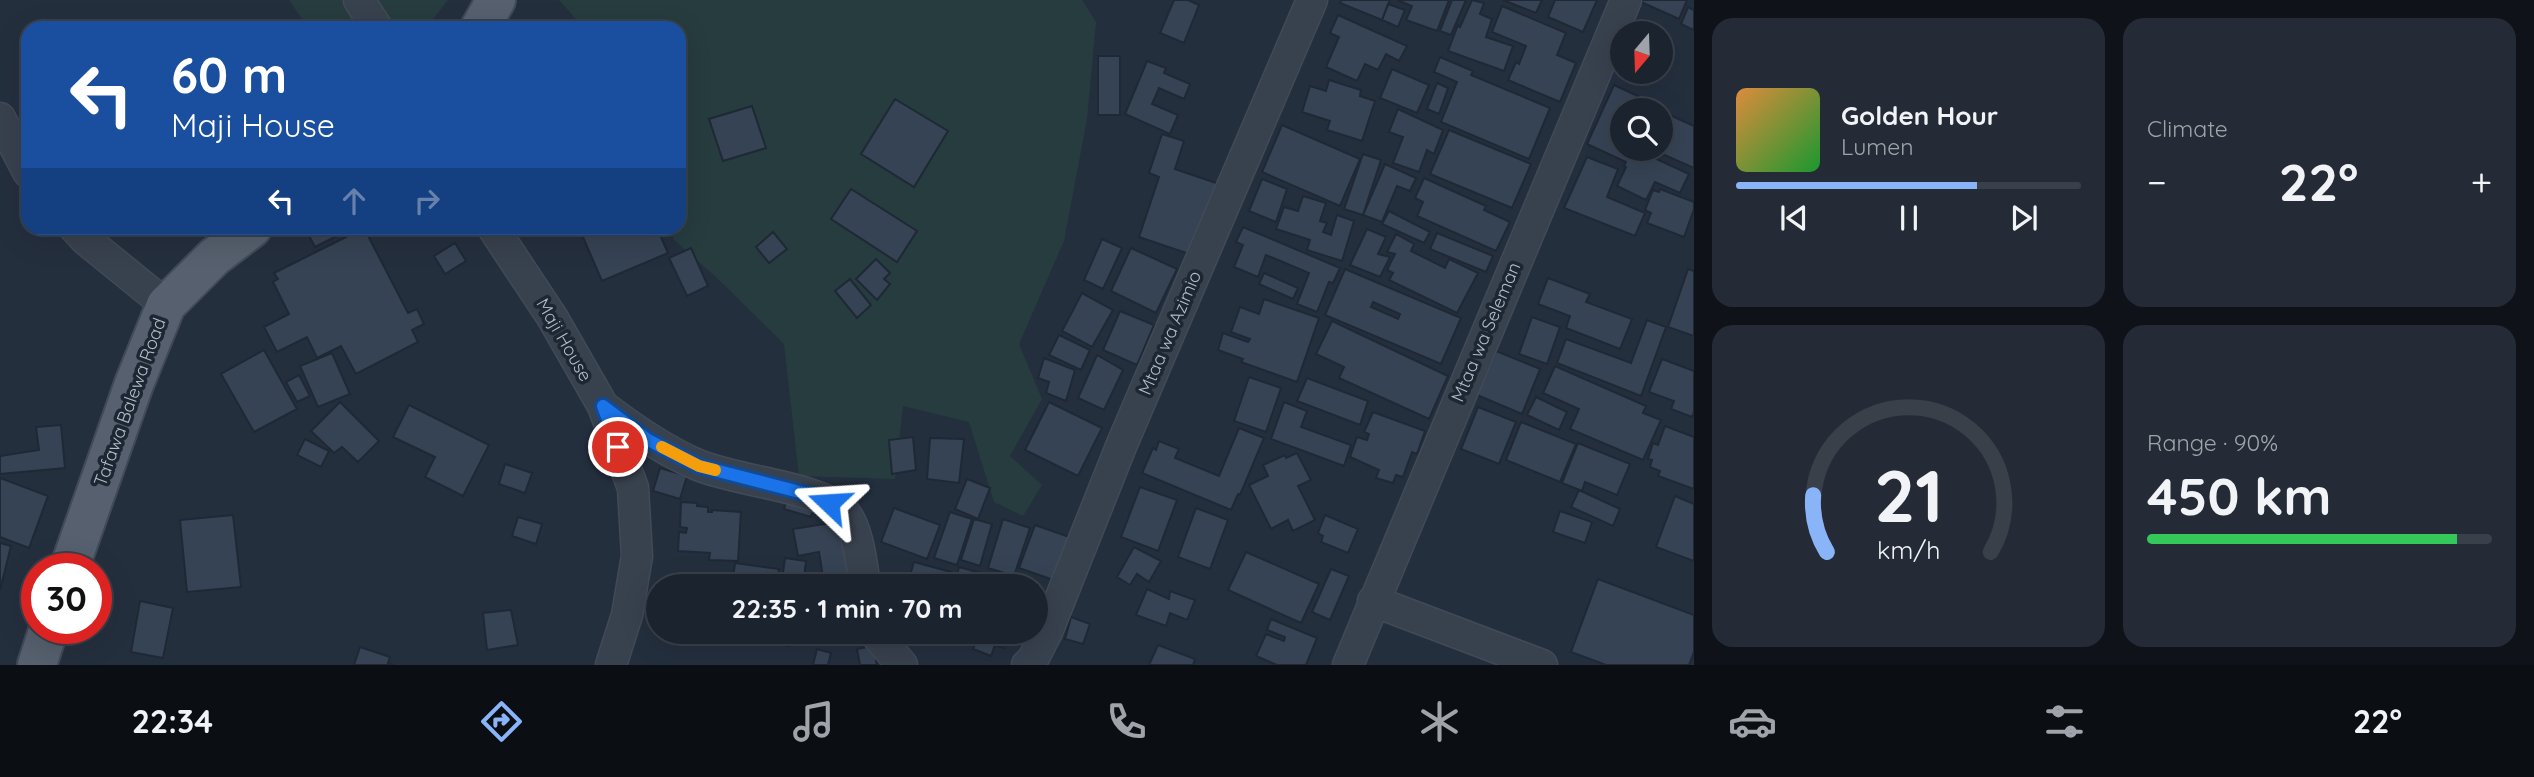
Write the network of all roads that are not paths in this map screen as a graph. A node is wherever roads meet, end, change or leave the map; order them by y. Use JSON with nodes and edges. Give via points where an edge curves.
{"nodes":[{"id":1,"x":359,"y":0,"type":"edge"},
{"id":2,"x":496,"y":0,"type":"edge"},
{"id":3,"x":1312,"y":0,"type":"edge"},
{"id":4,"x":1626,"y":0,"type":"edge"},
{"id":5,"x":372,"y":21,"type":"edge"},
{"id":6,"x":484,"y":21,"type":"edge"},
{"id":7,"x":0,"y":118,"type":"edge"},
{"id":8,"x":21,"y":158,"type":"edge"},
{"id":9,"x":81,"y":235,"type":"edge"},
{"id":10,"x":243,"y":235,"type":"edge"},
{"id":11,"x":498,"y":235,"type":"edge"},
{"id":12,"x":166,"y":305,"type":"junction"},
{"id":13,"x":603,"y":406,"type":"junction"},
{"id":14,"x":75,"y":553,"type":"edge"},
{"id":15,"x":864,"y":574,"type":"edge"},
{"id":16,"x":1373,"y":601,"type":"junction"},
{"id":17,"x":44,"y":644,"type":"edge"},
{"id":18,"x":884,"y":644,"type":"edge"},
{"id":19,"x":37,"y":665,"type":"edge"},
{"id":20,"x":611,"y":665,"type":"edge"},
{"id":21,"x":902,"y":665,"type":"edge"},
{"id":22,"x":1027,"y":665,"type":"edge"},
{"id":23,"x":1348,"y":665,"type":"edge"},
{"id":24,"x":1542,"y":665,"type":"edge"}],
"edges":[{"from":1,"to":5,"type":"street"},
{"from":2,"to":6,"type":"main road"},
{"from":3,"to":22,"type":"street","name":"Mtaa wa Azimio","via":[[1122,444],[1047,632]]},
{"from":4,"to":16,"type":"street","name":"Mtaa wa Seleman"},
{"from":7,"to":8,"type":"street"},
{"from":9,"to":12,"type":"street"},
{"from":10,"to":12,"type":"main road","name":"Tafawa Balewa Road"},
{"from":11,"to":13,"type":"street","name":"Maji House"},
{"from":12,"to":14,"type":"main road","name":"Tafawa Balewa Road"},
{"from":13,"to":15,"type":"street","via":[[648,440],[699,466],[815,496],[843,511],[858,540]]},
{"from":13,"to":20,"type":"street","name":"Maji House","via":[[633,488],[637,556],[627,615]]},
{"from":16,"to":23,"type":"street","name":"Mtaa wa Seleman"},
{"from":16,"to":24,"type":"street"},
{"from":17,"to":19,"type":"main road"},
{"from":18,"to":21,"type":"street"}]}
